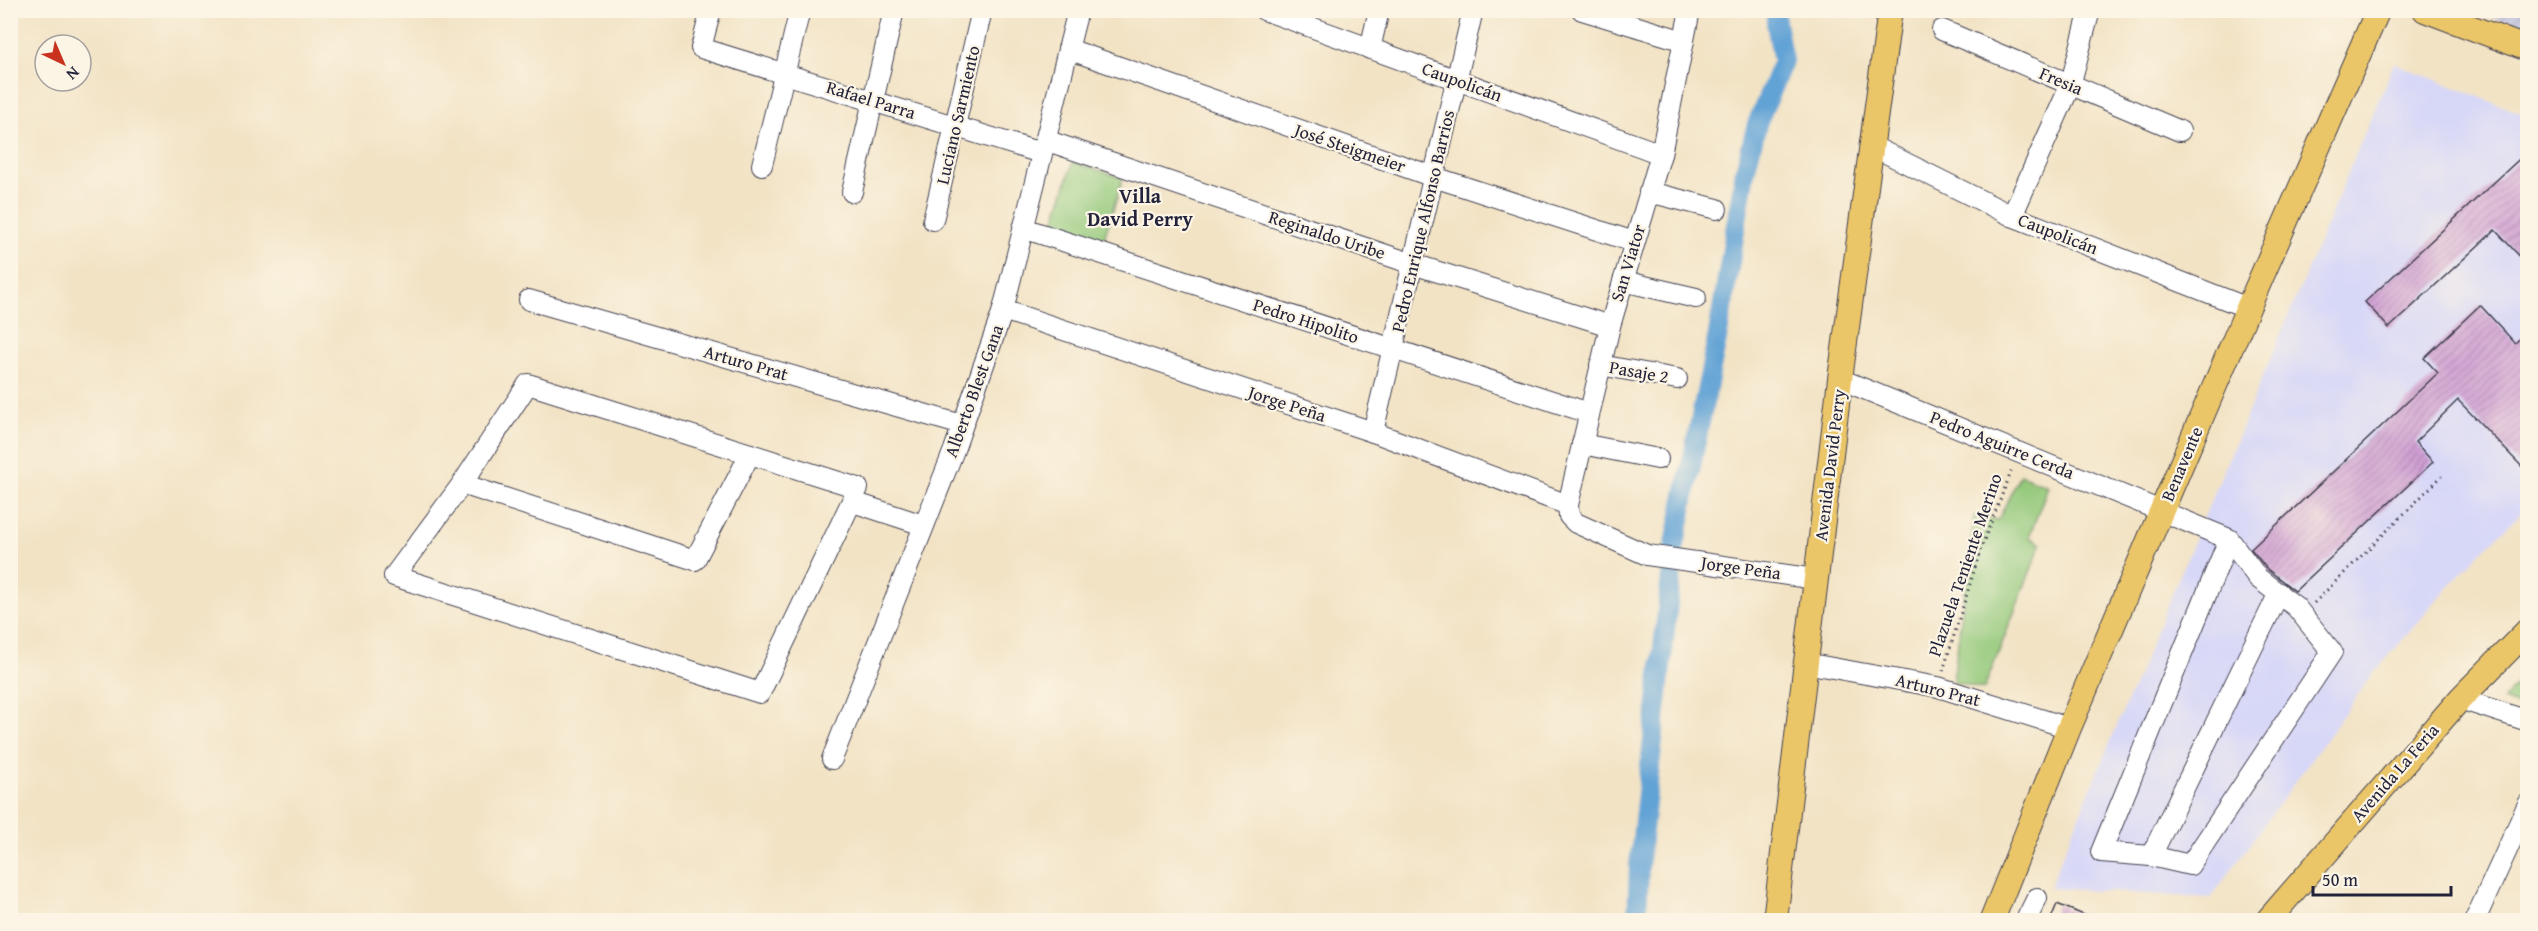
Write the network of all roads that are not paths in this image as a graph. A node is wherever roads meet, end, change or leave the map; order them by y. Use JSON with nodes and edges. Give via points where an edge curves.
{"nodes":[{"id":1,"x":711,"y":10,"type":"edge"},
{"id":2,"x":800,"y":10,"type":"edge"},
{"id":3,"x":894,"y":10,"type":"edge"},
{"id":4,"x":982,"y":10,"type":"edge"},
{"id":5,"x":1078,"y":10,"type":"edge"},
{"id":6,"x":1264,"y":10,"type":"edge"},
{"id":7,"x":1379,"y":10,"type":"edge"},
{"id":8,"x":1473,"y":10,"type":"edge"},
{"id":9,"x":1582,"y":10,"type":"edge"},
{"id":10,"x":1690,"y":10,"type":"edge"},
{"id":11,"x":1890,"y":10,"type":"edge"},
{"id":12,"x":2090,"y":10,"type":"edge"},
{"id":13,"x":2378,"y":10,"type":"edge"},
{"id":14,"x":2425,"y":10,"type":"edge"},
{"id":15,"x":1289,"y":15,"type":"edge"},
{"id":16,"x":1942,"y":30,"type":"dead end"},
{"id":17,"x":1684,"y":41,"type":"junction"},
{"id":18,"x":1068,"y":49,"type":"junction"},
{"id":19,"x":1370,"y":49,"type":"junction"},
{"id":20,"x":2528,"y":49,"type":"edge"},
{"id":21,"x":783,"y":73,"type":"junction"},
{"id":22,"x":1456,"y":80,"type":"junction"},
{"id":23,"x":2070,"y":86,"type":"junction"},
{"id":24,"x":873,"y":101,"type":"junction"},
{"id":25,"x":955,"y":126,"type":"junction"},
{"id":26,"x":2180,"y":131,"type":"dead end"},
{"id":27,"x":1043,"y":146,"type":"junction"},
{"id":28,"x":1874,"y":147,"type":"junction"},
{"id":29,"x":1660,"y":154,"type":"junction"},
{"id":30,"x":762,"y":165,"type":"dead end"},
{"id":31,"x":1434,"y":177,"type":"junction"},
{"id":32,"x":852,"y":192,"type":"dead end"},
{"id":33,"x":1649,"y":192,"type":"junction"},
{"id":34,"x":1717,"y":209,"type":"dead end"},
{"id":35,"x":2012,"y":216,"type":"junction"},
{"id":36,"x":933,"y":220,"type":"dead end"},
{"id":37,"x":1023,"y":228,"type":"junction"},
{"id":38,"x":1634,"y":242,"type":"junction"},
{"id":39,"x":1413,"y":264,"type":"junction"},
{"id":40,"x":1623,"y":281,"type":"junction"},
{"id":41,"x":1696,"y":298,"type":"dead end"},
{"id":42,"x":529,"y":300,"type":"dead end"},
{"id":43,"x":2248,"y":308,"type":"junction"},
{"id":44,"x":1003,"y":310,"type":"junction"},
{"id":45,"x":1610,"y":326,"type":"junction"},
{"id":46,"x":1393,"y":350,"type":"junction"},
{"id":47,"x":1600,"y":365,"type":"junction"},
{"id":48,"x":1677,"y":379,"type":"dead end"},
{"id":49,"x":1840,"y":380,"type":"junction"},
{"id":50,"x":1589,"y":413,"type":"junction"},
{"id":51,"x":963,"y":425,"type":"junction"},
{"id":52,"x":1373,"y":432,"type":"junction"},
{"id":53,"x":1582,"y":444,"type":"junction"},
{"id":54,"x":750,"y":454,"type":"junction"},
{"id":55,"x":1658,"y":459,"type":"dead end"},
{"id":56,"x":462,"y":483,"type":"junction"},
{"id":57,"x":853,"y":502,"type":"junction"},
{"id":58,"x":1568,"y":511,"type":"junction"},
{"id":59,"x":2163,"y":511,"type":"junction"},
{"id":60,"x":923,"y":525,"type":"junction"},
{"id":61,"x":2229,"y":539,"type":"junction"},
{"id":62,"x":1815,"y":579,"type":"junction"},
{"id":63,"x":2278,"y":593,"type":"junction"},
{"id":64,"x":2528,"y":630,"type":"edge"},
{"id":65,"x":1805,"y":663,"type":"junction"},
{"id":66,"x":2460,"y":699,"type":"junction"},
{"id":67,"x":2528,"y":721,"type":"edge"},
{"id":68,"x":2069,"y":728,"type":"junction"},
{"id":69,"x":832,"y":759,"type":"dead end"},
{"id":70,"x":2528,"y":804,"type":"edge"},
{"id":71,"x":2151,"y":856,"type":"junction"},
{"id":72,"x":2037,"y":898,"type":"dead end"},
{"id":73,"x":1775,"y":921,"type":"edge"},
{"id":74,"x":1992,"y":921,"type":"edge"},
{"id":75,"x":2026,"y":921,"type":"edge"},
{"id":76,"x":2268,"y":921,"type":"edge"},
{"id":77,"x":2475,"y":921,"type":"edge"}],
"edges":[{"from":1,"to":21,"type":"street","name":"Rafael Parra","via":[[701,48]]},
{"from":2,"to":21,"type":"street"},
{"from":3,"to":24,"type":"street"},
{"from":4,"to":25,"type":"street","name":"Luciano Sarmiento"},
{"from":5,"to":18,"type":"street","name":"Alberto Blest Gana"},
{"from":6,"to":15,"type":"street","name":"Caupolicán"},
{"from":7,"to":19,"type":"street"},
{"from":8,"to":22,"type":"street","name":"Pedro Enrique Alfonso Barrios"},
{"from":9,"to":17,"type":"street"},
{"from":10,"to":17,"type":"street","name":"San Viator"},
{"from":11,"to":28,"type":"main road","name":"Avenida David Perry"},
{"from":12,"to":23,"type":"street"},
{"from":13,"to":43,"type":"main road","name":"Benavente"},
{"from":14,"to":20,"type":"main road"},
{"from":15,"to":19,"type":"street","name":"Caupolicán"},
{"from":16,"to":23,"type":"street","name":"Fresia"},
{"from":17,"to":29,"type":"street","name":"San Viator"},
{"from":18,"to":27,"type":"street","name":"Alberto Blest Gana"},
{"from":18,"to":31,"type":"street","name":"José Steigmeier"},
{"from":19,"to":22,"type":"street","name":"Caupolicán"},
{"from":21,"to":24,"type":"street","name":"Rafael Parra"},
{"from":21,"to":30,"type":"street"},
{"from":22,"to":29,"type":"street","name":"Caupolicán"},
{"from":22,"to":31,"type":"street","name":"Pedro Enrique Alfonso Barrios"},
{"from":23,"to":26,"type":"street","name":"Fresia"},
{"from":23,"to":35,"type":"street"},
{"from":24,"to":25,"type":"street","name":"Rafael Parra"},
{"from":24,"to":32,"type":"street"},
{"from":25,"to":27,"type":"street","name":"Rafael Parra"},
{"from":25,"to":36,"type":"street","name":"Luciano Sarmiento"},
{"from":27,"to":37,"type":"street","name":"Alberto Blest Gana"},
{"from":27,"to":39,"type":"street","name":"Reginaldo Uribe"},
{"from":28,"to":35,"type":"street","name":"Caupolicán"},
{"from":28,"to":49,"type":"main road","name":"Avenida David Perry"},
{"from":29,"to":33,"type":"street","name":"San Viator"},
{"from":31,"to":38,"type":"street","name":"José Steigmeier"},
{"from":31,"to":39,"type":"street","name":"Pedro Enrique Alfonso Barrios"},
{"from":33,"to":34,"type":"street"},
{"from":33,"to":38,"type":"street","name":"San Viator"},
{"from":35,"to":43,"type":"street","name":"Caupolicán"},
{"from":37,"to":44,"type":"street","name":"Alberto Blest Gana"},
{"from":37,"to":46,"type":"street","name":"Pedro Hipolito"},
{"from":38,"to":40,"type":"street","name":"San Viator"},
{"from":39,"to":45,"type":"street","name":"Reginaldo Uribe"},
{"from":39,"to":46,"type":"street","name":"Pedro Enrique Alfonso Barrios"},
{"from":40,"to":41,"type":"street"},
{"from":40,"to":45,"type":"street","name":"San Viator"},
{"from":42,"to":51,"type":"street","name":"Arturo Prat"},
{"from":43,"to":59,"type":"main road","name":"Benavente"},
{"from":44,"to":51,"type":"street","name":"Alberto Blest Gana"},
{"from":44,"to":52,"type":"street","name":"Jorge Peña"},
{"from":45,"to":47,"type":"street","name":"San Viator"},
{"from":46,"to":50,"type":"street","name":"Pedro Hipolito"},
{"from":46,"to":52,"type":"street","name":"Pedro Enrique Alfonso Barrios"},
{"from":47,"to":48,"type":"street","name":"Pasaje 2"},
{"from":47,"to":50,"type":"street","name":"San Viator"},
{"from":49,"to":59,"type":"street","name":"Pedro Aguirre Cerda"},
{"from":49,"to":62,"type":"main road","name":"Avenida David Perry"},
{"from":50,"to":53,"type":"street","name":"San Viator"},
{"from":51,"to":60,"type":"street","name":"Alberto Blest Gana"},
{"from":52,"to":58,"type":"street","name":"Jorge Peña"},
{"from":53,"to":55,"type":"street"},
{"from":53,"to":58,"type":"street","name":"San Viator"},
{"from":54,"to":56,"type":"street","via":[[528,384]]},
{"from":54,"to":56,"type":"street","via":[[695,560]]},
{"from":54,"to":57,"type":"street","via":[[858,488]]},
{"from":56,"to":57,"type":"street","via":[[394,576],[760,693]]},
{"from":57,"to":60,"type":"street"},
{"from":58,"to":62,"type":"street","name":"Jorge Peña","via":[[1576,523],[1647,555]]},
{"from":59,"to":61,"type":"street","name":"Pedro Aguirre Cerda"},
{"from":59,"to":68,"type":"main road","name":"Benavente"},
{"from":60,"to":69,"type":"street","name":"Alberto Blest Gana"},
{"from":61,"to":63,"type":"street","via":[[2258,578]]},
{"from":61,"to":71,"type":"street","via":[[2101,852]]},
{"from":62,"to":65,"type":"main road","name":"Avenida David Perry"},
{"from":63,"to":71,"type":"street"},
{"from":63,"to":71,"type":"street","via":[[2332,652],[2190,865]]},
{"from":64,"to":66,"type":"main road","name":"Avenida La Feria"},
{"from":65,"to":68,"type":"street","name":"Arturo Prat","via":[[1938,687]]},
{"from":65,"to":73,"type":"main road","name":"Avenida David Perry"},
{"from":66,"to":67,"type":"street"},
{"from":66,"to":76,"type":"main road","name":"Avenida La Feria"},
{"from":68,"to":74,"type":"main road","name":"Benavente"},
{"from":70,"to":77,"type":"street"},
{"from":72,"to":75,"type":"street"}]}
